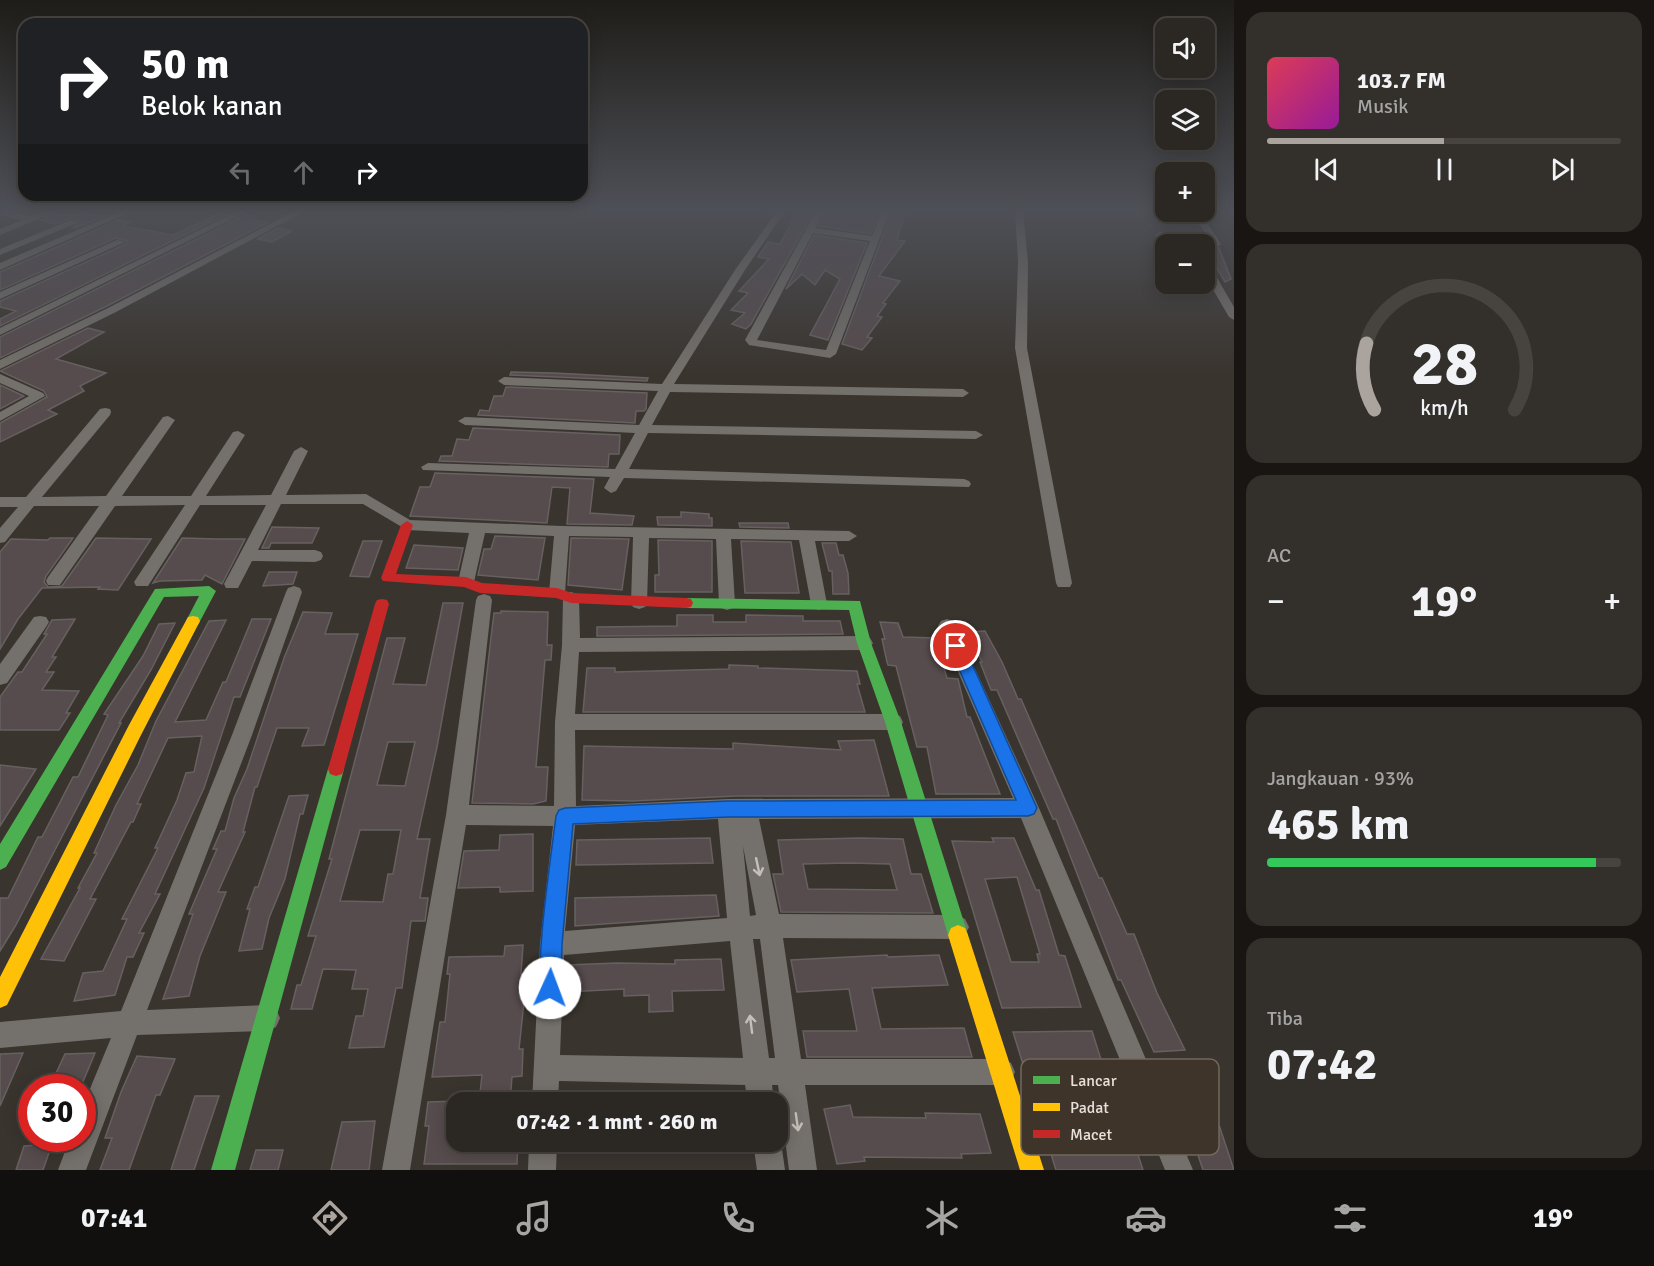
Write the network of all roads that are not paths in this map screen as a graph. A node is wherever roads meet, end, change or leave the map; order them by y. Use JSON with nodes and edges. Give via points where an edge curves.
{"nodes":[{"id":1,"x":68,"y":266,"type":"edge"},
{"id":2,"x":134,"y":266,"type":"edge"},
{"id":3,"x":196,"y":266,"type":"edge"},
{"id":4,"x":743,"y":266,"type":"edge"},
{"id":5,"x":790,"y":266,"type":"edge"},
{"id":6,"x":865,"y":266,"type":"edge"},
{"id":7,"x":1023,"y":266,"type":"edge"},
{"id":8,"x":1215,"y":283,"type":"edge"},
{"id":9,"x":0,"y":296,"type":"edge"},
{"id":10,"x":1234,"y":317,"type":"edge"},
{"id":11,"x":0,"y":332,"type":"edge"},
{"id":12,"x":0,"y":365,"type":"edge"},
{"id":13,"x":0,"y":378,"type":"edge"},
{"id":14,"x":504,"y":381,"type":"dead end"},
{"id":15,"x":666,"y":388,"type":"junction"},
{"id":16,"x":963,"y":393,"type":"dead end"},
{"id":17,"x":105,"y":412,"type":"dead end"},
{"id":18,"x":0,"y":417,"type":"edge"},
{"id":19,"x":168,"y":420,"type":"dead end"},
{"id":20,"x":465,"y":421,"type":"dead end"},
{"id":21,"x":643,"y":429,"type":"junction"},
{"id":22,"x":238,"y":435,"type":"dead end"},
{"id":23,"x":976,"y":435,"type":"dead end"},
{"id":24,"x":300,"y":451,"type":"dead end"},
{"id":25,"x":428,"y":467,"type":"dead end"},
{"id":26,"x":619,"y":474,"type":"junction"},
{"id":27,"x":964,"y":484,"type":"dead end"},
{"id":28,"x":611,"y":488,"type":"dead end"},
{"id":29,"x":275,"y":500,"type":"junction"},
{"id":30,"x":30,"y":501,"type":"junction"},
{"id":31,"x":194,"y":501,"type":"junction"},
{"id":32,"x":0,"y":502,"type":"edge"},
{"id":33,"x":110,"y":502,"type":"junction"},
{"id":34,"x":407,"y":525,"type":"junction"},
{"id":35,"x":478,"y":529,"type":"junction"},
{"id":36,"x":562,"y":531,"type":"junction"},
{"id":37,"x":641,"y":532,"type":"junction"},
{"id":38,"x":723,"y":533,"type":"junction"},
{"id":39,"x":806,"y":536,"type":"junction"},
{"id":40,"x":849,"y":536,"type":"dead end"},
{"id":41,"x":0,"y":538,"type":"edge"},
{"id":42,"x":247,"y":555,"type":"junction"},
{"id":43,"x":315,"y":556,"type":"dead end"},
{"id":44,"x":54,"y":581,"type":"dead end"},
{"id":45,"x":142,"y":582,"type":"dead end"},
{"id":46,"x":466,"y":582,"type":"junction"},
{"id":47,"x":1064,"y":583,"type":"dead end"},
{"id":48,"x":232,"y":584,"type":"dead end"},
{"id":49,"x":294,"y":592,"type":"dead end"},
{"id":50,"x":564,"y":595,"type":"junction"},
{"id":51,"x":484,"y":600,"type":"dead end"},
{"id":52,"x":639,"y":603,"type":"junction"},
{"id":53,"x":382,"y":604,"type":"dead end"},
{"id":54,"x":727,"y":604,"type":"junction"},
{"id":55,"x":819,"y":604,"type":"junction"},
{"id":56,"x":40,"y":622,"type":"dead end"},
{"id":57,"x":947,"y":626,"type":"dead end"},
{"id":58,"x":864,"y":643,"type":"junction"},
{"id":59,"x":571,"y":645,"type":"junction"},
{"id":60,"x":0,"y":678,"type":"edge"},
{"id":61,"x":565,"y":722,"type":"junction"},
{"id":62,"x":893,"y":722,"type":"junction"},
{"id":63,"x":918,"y":808,"type":"junction"},
{"id":64,"x":1028,"y":808,"type":"junction"},
{"id":65,"x":737,"y":809,"type":"junction"},
{"id":66,"x":457,"y":814,"type":"junction"},
{"id":67,"x":565,"y":816,"type":"junction"},
{"id":68,"x":0,"y":861,"type":"edge"},
{"id":69,"x":770,"y":926,"type":"junction"},
{"id":70,"x":957,"y":927,"type":"junction"},
{"id":71,"x":740,"y":929,"type":"junction"},
{"id":72,"x":552,"y":944,"type":"junction"},
{"id":73,"x":0,"y":998,"type":"edge"},
{"id":74,"x":267,"y":1018,"type":"junction"},
{"id":75,"x":130,"y":1023,"type":"junction"},
{"id":76,"x":0,"y":1035,"type":"edge"},
{"id":77,"x":1133,"y":1059,"type":"edge"},
{"id":78,"x":547,"y":1068,"type":"junction"},
{"id":79,"x":757,"y":1070,"type":"junction"},
{"id":80,"x":790,"y":1072,"type":"junction"},
{"id":81,"x":1002,"y":1072,"type":"junction"},
{"id":82,"x":546,"y":1092,"type":"edge"},
{"id":83,"x":760,"y":1092,"type":"edge"},
{"id":84,"x":1021,"y":1134,"type":"edge"},
{"id":85,"x":543,"y":1152,"type":"edge"},
{"id":86,"x":768,"y":1152,"type":"edge"},
{"id":87,"x":1027,"y":1155,"type":"edge"},
{"id":88,"x":1173,"y":1155,"type":"edge"},
{"id":89,"x":72,"y":1170,"type":"edge"},
{"id":90,"x":223,"y":1170,"type":"edge"},
{"id":91,"x":396,"y":1170,"type":"edge"},
{"id":92,"x":542,"y":1170,"type":"edge"},
{"id":93,"x":771,"y":1170,"type":"edge"},
{"id":94,"x":803,"y":1170,"type":"edge"},
{"id":95,"x":1032,"y":1170,"type":"edge"},
{"id":96,"x":1179,"y":1170,"type":"edge"}],
"edges":[{"from":1,"to":9,"type":"street"},
{"from":2,"to":11,"type":"street"},
{"from":3,"to":12,"type":"street"},
{"from":4,"to":15,"type":"street"},
{"from":5,"to":6,"type":"street","via":[[751,340],[830,354]]},
{"from":7,"to":47,"type":"street","via":[[1021,348]]},
{"from":8,"to":10,"type":"street"},
{"from":13,"to":18,"type":"street","via":[[39,396]]},
{"from":14,"to":15,"type":"street"},
{"from":15,"to":16,"type":"street"},
{"from":15,"to":21,"type":"street"},
{"from":17,"to":30,"type":"street"},
{"from":19,"to":33,"type":"street"},
{"from":20,"to":21,"type":"street"},
{"from":21,"to":23,"type":"street"},
{"from":21,"to":26,"type":"street"},
{"from":22,"to":31,"type":"street"},
{"from":24,"to":29,"type":"street"},
{"from":25,"to":26,"type":"street"},
{"from":26,"to":27,"type":"street"},
{"from":26,"to":28,"type":"street"},
{"from":29,"to":31,"type":"street"},
{"from":29,"to":34,"type":"street","via":[[366,499]]},
{"from":29,"to":42,"type":"street"},
{"from":30,"to":32,"type":"street"},
{"from":30,"to":33,"type":"street"},
{"from":30,"to":41,"type":"street"},
{"from":31,"to":33,"type":"street"},
{"from":31,"to":45,"type":"street"},
{"from":33,"to":44,"type":"street"},
{"from":34,"to":35,"type":"street"},
{"from":34,"to":46,"type":"street","via":[[388,578]]},
{"from":35,"to":36,"type":"street"},
{"from":35,"to":46,"type":"street"},
{"from":36,"to":37,"type":"street"},
{"from":36,"to":50,"type":"street"},
{"from":37,"to":38,"type":"street"},
{"from":37,"to":52,"type":"street"},
{"from":38,"to":39,"type":"street"},
{"from":38,"to":54,"type":"street"},
{"from":39,"to":40,"type":"street"},
{"from":39,"to":55,"type":"street"},
{"from":42,"to":43,"type":"street"},
{"from":42,"to":48,"type":"street"},
{"from":46,"to":50,"type":"street","via":[[480,588]]},
{"from":49,"to":75,"type":"street","via":[[243,735]]},
{"from":50,"to":52,"type":"street"},
{"from":50,"to":59,"type":"street"},
{"from":51,"to":66,"type":"street"},
{"from":52,"to":54,"type":"street"},
{"from":53,"to":74,"type":"street"},
{"from":54,"to":55,"type":"street"},
{"from":55,"to":58,"type":"street","via":[[855,605]]},
{"from":56,"to":60,"type":"street"},
{"from":57,"to":64,"type":"street"},
{"from":58,"to":59,"type":"street"},
{"from":58,"to":62,"type":"street"},
{"from":59,"to":61,"type":"street"},
{"from":61,"to":62,"type":"street"},
{"from":61,"to":67,"type":"street"},
{"from":62,"to":63,"type":"street"},
{"from":63,"to":64,"type":"street"},
{"from":63,"to":65,"type":"street"},
{"from":63,"to":70,"type":"street"},
{"from":64,"to":77,"type":"street"},
{"from":65,"to":67,"type":"street"},
{"from":65,"to":69,"type":"street","one_way":true},
{"from":65,"to":71,"type":"street"},
{"from":66,"to":67,"type":"street"},
{"from":66,"to":91,"type":"street"},
{"from":67,"to":72,"type":"street"},
{"from":68,"to":73,"type":"street","via":[[160,592],[209,591]]},
{"from":69,"to":70,"type":"street"},
{"from":69,"to":71,"type":"street"},
{"from":69,"to":80,"type":"street"},
{"from":70,"to":81,"type":"street"},
{"from":71,"to":72,"type":"street"},
{"from":79,"to":71,"type":"street","one_way":true},
{"from":72,"to":78,"type":"street"},
{"from":74,"to":75,"type":"street"},
{"from":74,"to":90,"type":"street"},
{"from":75,"to":76,"type":"street"},
{"from":75,"to":89,"type":"street"},
{"from":78,"to":79,"type":"street"},
{"from":78,"to":82,"type":"street"},
{"from":79,"to":80,"type":"street"},
{"from":79,"to":83,"type":"street"},
{"from":80,"to":81,"type":"street"},
{"from":80,"to":94,"type":"street","one_way":true},
{"from":81,"to":84,"type":"street"},
{"from":85,"to":92,"type":"street"},
{"from":86,"to":93,"type":"street"},
{"from":87,"to":95,"type":"street"},
{"from":88,"to":96,"type":"street"}]}
